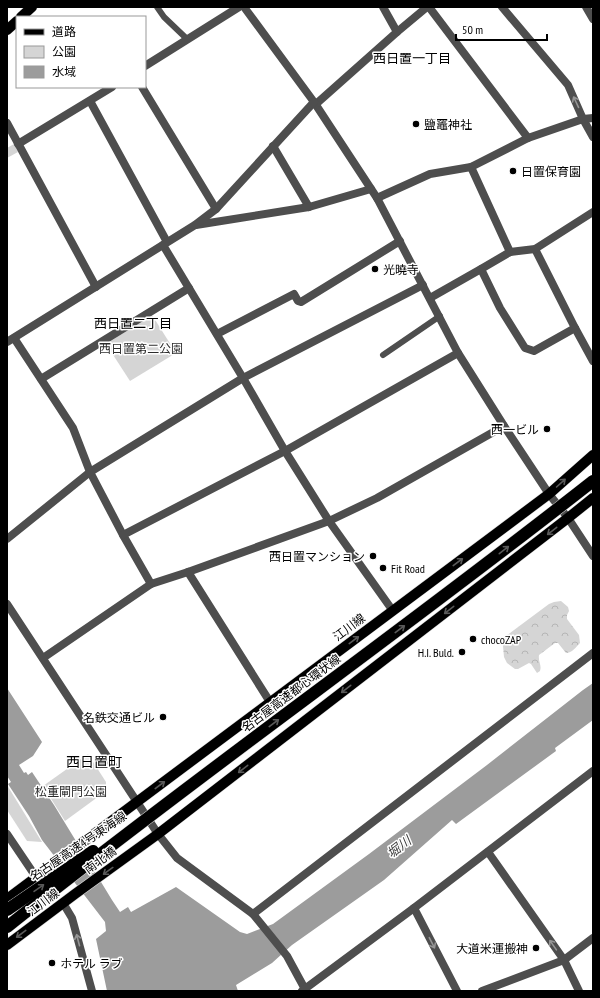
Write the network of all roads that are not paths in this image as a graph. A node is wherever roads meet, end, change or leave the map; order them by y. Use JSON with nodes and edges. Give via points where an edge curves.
{"nodes":[{"id":1,"x":32,"y":7,"type":"edge"},
{"id":2,"x":157,"y":7,"type":"edge"},
{"id":3,"x":239,"y":7,"type":"edge"},
{"id":4,"x":244,"y":7,"type":"edge"},
{"id":5,"x":383,"y":7,"type":"edge"},
{"id":6,"x":428,"y":7,"type":"edge"},
{"id":7,"x":502,"y":7,"type":"edge"},
{"id":8,"x":586,"y":7,"type":"edge"},
{"id":9,"x":22,"y":16,"type":"edge"},
{"id":10,"x":593,"y":19,"type":"edge"},
{"id":11,"x":16,"y":22,"type":"edge"},
{"id":12,"x":7,"y":30,"type":"edge"},
{"id":13,"x":397,"y":32,"type":"junction"},
{"id":14,"x":188,"y":39,"type":"junction"},
{"id":15,"x":146,"y":65,"type":"edge"},
{"id":16,"x":110,"y":88,"type":"edge"},
{"id":17,"x":143,"y":88,"type":"edge"},
{"id":18,"x":90,"y":101,"type":"junction"},
{"id":19,"x":315,"y":103,"type":"junction"},
{"id":20,"x":593,"y":118,"type":"edge"},
{"id":21,"x":583,"y":119,"type":"junction"},
{"id":22,"x":7,"y":123,"type":"edge"},
{"id":23,"x":593,"y":137,"type":"edge"},
{"id":24,"x":528,"y":138,"type":"junction"},
{"id":25,"x":18,"y":144,"type":"junction"},
{"id":26,"x":273,"y":146,"type":"junction"},
{"id":27,"x":472,"y":167,"type":"junction"},
{"id":28,"x":371,"y":189,"type":"junction"},
{"id":29,"x":377,"y":198,"type":"junction"},
{"id":30,"x":309,"y":207,"type":"junction"},
{"id":31,"x":216,"y":209,"type":"junction"},
{"id":32,"x":593,"y":212,"type":"edge"},
{"id":33,"x":195,"y":225,"type":"junction"},
{"id":34,"x":400,"y":241,"type":"junction"},
{"id":35,"x":165,"y":243,"type":"junction"},
{"id":36,"x":535,"y":249,"type":"junction"},
{"id":37,"x":510,"y":252,"type":"junction"},
{"id":38,"x":482,"y":269,"type":"junction"},
{"id":39,"x":423,"y":285,"type":"junction"},
{"id":40,"x":96,"y":287,"type":"junction"},
{"id":41,"x":189,"y":288,"type":"junction"},
{"id":42,"x":430,"y":298,"type":"junction"},
{"id":43,"x":440,"y":316,"type":"junction"},
{"id":44,"x":575,"y":328,"type":"junction"},
{"id":45,"x":217,"y":334,"type":"junction"},
{"id":46,"x":14,"y":338,"type":"junction"},
{"id":47,"x":7,"y":342,"type":"edge"},
{"id":48,"x":458,"y":353,"type":"junction"},
{"id":49,"x":383,"y":355,"type":"dead end"},
{"id":50,"x":593,"y":361,"type":"edge"},
{"id":51,"x":41,"y":378,"type":"junction"},
{"id":52,"x":243,"y":378,"type":"junction"},
{"id":53,"x":504,"y":426,"type":"junction"},
{"id":54,"x":285,"y":450,"type":"junction"},
{"id":55,"x":593,"y":455,"type":"edge"},
{"id":56,"x":90,"y":472,"type":"junction"},
{"id":57,"x":593,"y":481,"type":"edge"},
{"id":58,"x":549,"y":494,"type":"junction"},
{"id":59,"x":593,"y":498,"type":"edge"},
{"id":60,"x":568,"y":518,"type":"junction"},
{"id":61,"x":329,"y":521,"type":"junction"},
{"id":62,"x":123,"y":535,"type":"junction"},
{"id":63,"x":7,"y":539,"type":"edge"},
{"id":64,"x":593,"y":556,"type":"edge"},
{"id":65,"x":188,"y":572,"type":"junction"},
{"id":66,"x":151,"y":584,"type":"junction"},
{"id":67,"x":7,"y":604,"type":"edge"},
{"id":68,"x":393,"y":611,"type":"junction"},
{"id":69,"x":593,"y":653,"type":"edge"},
{"id":70,"x":43,"y":658,"type":"junction"},
{"id":71,"x":270,"y":702,"type":"junction"},
{"id":72,"x":593,"y":771,"type":"edge"},
{"id":73,"x":137,"y":802,"type":"junction"},
{"id":74,"x":164,"y":806,"type":"junction"},
{"id":75,"x":118,"y":817,"type":"joint"},
{"id":76,"x":7,"y":834,"type":"edge"},
{"id":77,"x":158,"y":834,"type":"junction"},
{"id":78,"x":488,"y":852,"type":"junction"},
{"id":79,"x":52,"y":866,"type":"joint"},
{"id":80,"x":36,"y":877,"type":"junction"},
{"id":81,"x":75,"y":894,"type":"joint"},
{"id":82,"x":7,"y":899,"type":"edge"},
{"id":83,"x":63,"y":903,"type":"junction"},
{"id":84,"x":414,"y":908,"type":"junction"},
{"id":85,"x":7,"y":910,"type":"edge"},
{"id":86,"x":256,"y":917,"type":"junction"},
{"id":87,"x":7,"y":927,"type":"edge"},
{"id":88,"x":593,"y":938,"type":"edge"},
{"id":89,"x":7,"y":945,"type":"edge"},
{"id":90,"x":564,"y":960,"type":"junction"},
{"id":91,"x":305,"y":990,"type":"edge"},
{"id":92,"x":92,"y":991,"type":"edge"},
{"id":93,"x":457,"y":991,"type":"edge"},
{"id":94,"x":482,"y":991,"type":"edge"},
{"id":95,"x":580,"y":991,"type":"edge"}],
"edges":[{"from":1,"to":9,"type":"main road"},
{"from":2,"to":14,"type":"lane"},
{"from":3,"to":14,"type":"street"},
{"from":4,"to":19,"type":"street"},
{"from":5,"to":13,"type":"street"},
{"from":6,"to":13,"type":"street"},
{"from":6,"to":24,"type":"street"},
{"from":21,"to":7,"type":"street","one_way":true,"via":[[568,85]]},
{"from":8,"to":10,"type":"street"},
{"from":11,"to":12,"type":"main road"},
{"from":13,"to":19,"type":"street"},
{"from":14,"to":15,"type":"street"},
{"from":16,"to":18,"type":"street"},
{"from":17,"to":31,"type":"street"},
{"from":18,"to":25,"type":"street"},
{"from":18,"to":35,"type":"street"},
{"from":19,"to":26,"type":"street"},
{"from":19,"to":28,"type":"street"},
{"from":20,"to":21,"type":"street"},
{"from":21,"to":23,"type":"street"},
{"from":21,"to":24,"type":"street"},
{"from":22,"to":25,"type":"street"},
{"from":24,"to":27,"type":"street"},
{"from":25,"to":40,"type":"street"},
{"from":26,"to":30,"type":"street"},
{"from":26,"to":31,"type":"street"},
{"from":27,"to":29,"type":"street","via":[[430,174]]},
{"from":27,"to":37,"type":"street"},
{"from":28,"to":29,"type":"street"},
{"from":28,"to":30,"type":"street"},
{"from":29,"to":34,"type":"street"},
{"from":30,"to":33,"type":"street"},
{"from":31,"to":33,"type":"street"},
{"from":32,"to":36,"type":"street"},
{"from":33,"to":35,"type":"street"},
{"from":34,"to":39,"type":"street"},
{"from":34,"to":45,"type":"street","via":[[301,302],[294,294]]},
{"from":35,"to":40,"type":"street"},
{"from":35,"to":41,"type":"street"},
{"from":36,"to":37,"type":"street"},
{"from":36,"to":44,"type":"street"},
{"from":37,"to":38,"type":"street"},
{"from":38,"to":42,"type":"street"},
{"from":38,"to":44,"type":"street","via":[[500,308],[525,348],[534,351]]},
{"from":39,"to":42,"type":"street"},
{"from":39,"to":52,"type":"street"},
{"from":40,"to":46,"type":"street"},
{"from":41,"to":45,"type":"street"},
{"from":41,"to":51,"type":"street"},
{"from":42,"to":43,"type":"street"},
{"from":43,"to":48,"type":"street"},
{"from":43,"to":49,"type":"lane"},
{"from":44,"to":50,"type":"street"},
{"from":45,"to":52,"type":"street"},
{"from":46,"to":47,"type":"street"},
{"from":46,"to":51,"type":"street"},
{"from":48,"to":53,"type":"street"},
{"from":48,"to":54,"type":"street"},
{"from":51,"to":56,"type":"street","via":[[73,428]]},
{"from":52,"to":54,"type":"street"},
{"from":52,"to":56,"type":"street"},
{"from":53,"to":58,"type":"street"},
{"from":53,"to":61,"type":"street","via":[[377,498]]},
{"from":54,"to":61,"type":"street"},
{"from":54,"to":62,"type":"street"},
{"from":58,"to":55,"type":"main road","name":"江川線","one_way":true},
{"from":56,"to":62,"type":"street"},
{"from":56,"to":63,"type":"street"},
{"from":74,"to":57,"type":"highway","name":"名古屋高速都心環状線","one_way":true,"bridge":true},
{"from":58,"to":60,"type":"street"},
{"from":68,"to":58,"type":"main road","name":"江川線","one_way":true},
{"from":59,"to":60,"type":"main road"},
{"from":60,"to":64,"type":"street"},
{"from":60,"to":77,"type":"main road","one_way":true},
{"from":61,"to":65,"type":"street"},
{"from":61,"to":68,"type":"street"},
{"from":62,"to":66,"type":"street"},
{"from":65,"to":66,"type":"street"},
{"from":65,"to":71,"type":"street"},
{"from":66,"to":70,"type":"street"},
{"from":67,"to":70,"type":"street"},
{"from":71,"to":68,"type":"main road","name":"江川線","one_way":true},
{"from":69,"to":86,"type":"street"},
{"from":70,"to":73,"type":"street"},
{"from":73,"to":71,"type":"main road","name":"江川線","one_way":true},
{"from":72,"to":78,"type":"street"},
{"from":73,"to":75,"type":"main road","name":"江川線"},
{"from":73,"to":77,"type":"street"},
{"from":85,"to":74,"type":"highway","name":"名古屋高速4号東海線","one_way":true,"bridge":true},
{"from":74,"to":87,"type":"highway","name":"名古屋高速都心環状線","bridge":true},
{"from":75,"to":79,"type":"main road","name":"南北橋"},
{"from":76,"to":80,"type":"street"},
{"from":77,"to":81,"type":"main road","name":"南北橋","one_way":true},
{"from":77,"to":86,"type":"street","via":[[177,858]]},
{"from":78,"to":84,"type":"street"},
{"from":90,"to":78,"type":"street","one_way":true},
{"from":79,"to":80,"type":"main road","name":"江川線"},
{"from":80,"to":82,"type":"main road","name":"江川線"},
{"from":81,"to":83,"type":"main road","name":"江川線"},
{"from":83,"to":89,"type":"main road","name":"江川線","one_way":true},
{"from":92,"to":83,"type":"street","one_way":true,"via":[[72,918]]},
{"from":84,"to":91,"type":"street"},
{"from":84,"to":93,"type":"street","one_way":true},
{"from":86,"to":91,"type":"street","via":[[286,956]]},
{"from":88,"to":90,"type":"street"},
{"from":90,"to":94,"type":"street"},
{"from":90,"to":95,"type":"street"}]}
